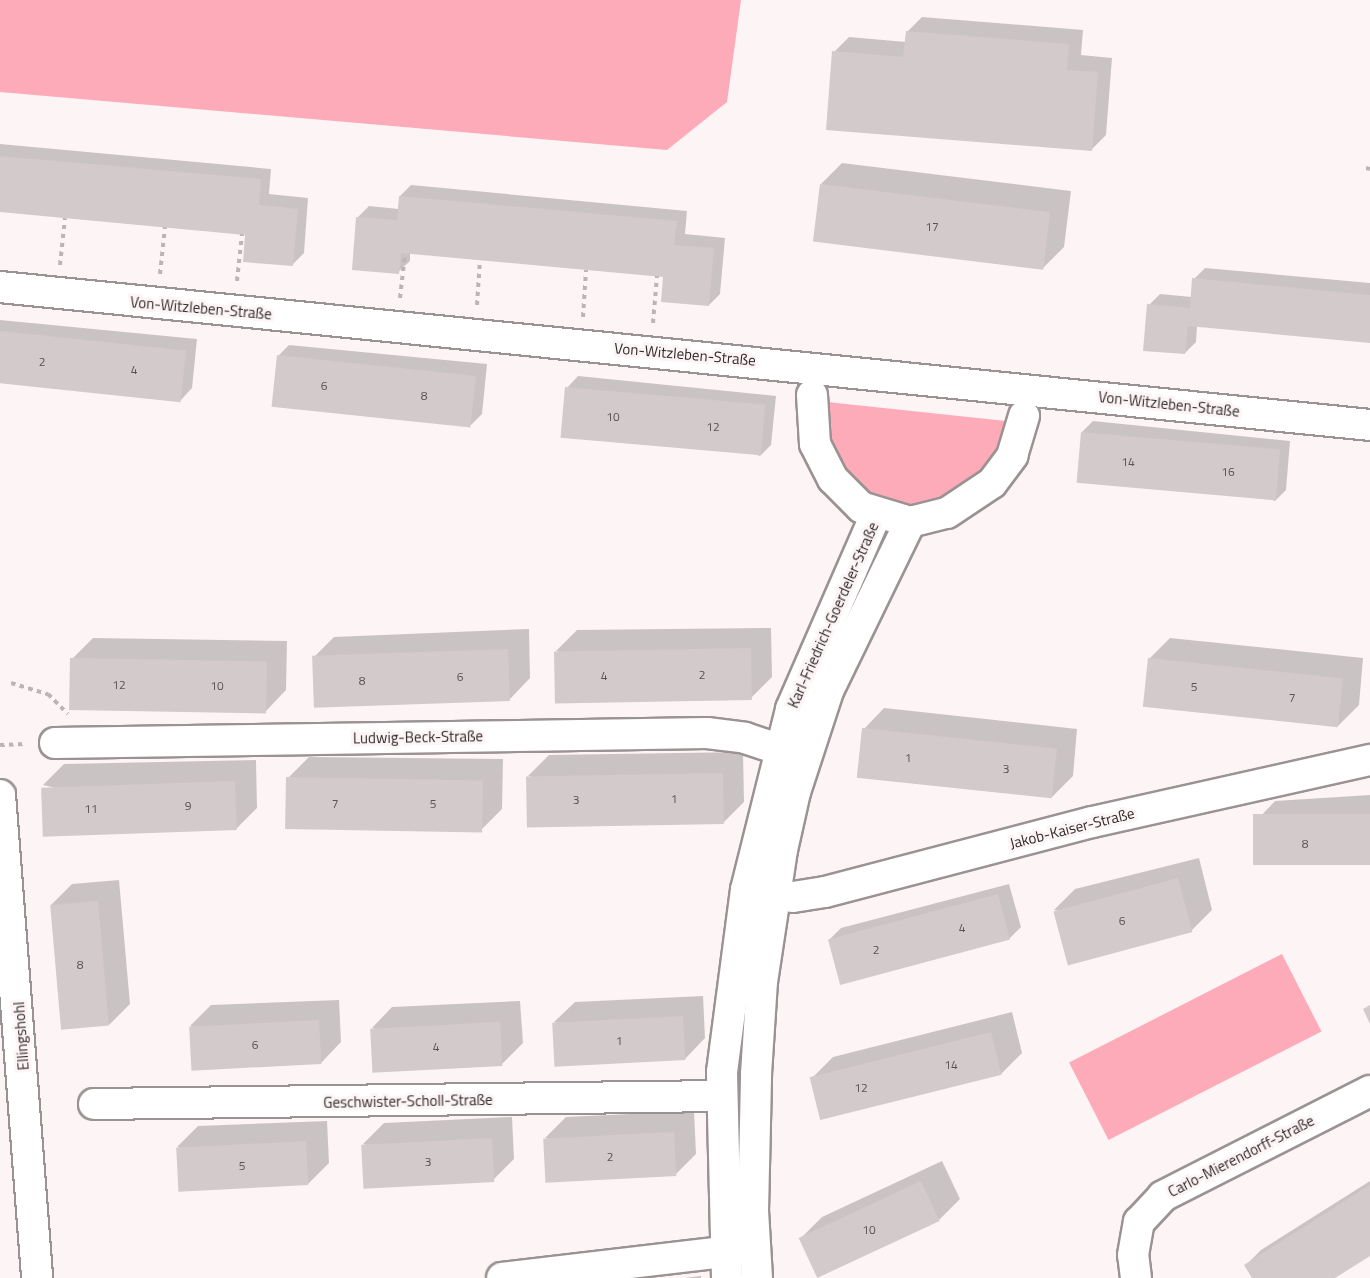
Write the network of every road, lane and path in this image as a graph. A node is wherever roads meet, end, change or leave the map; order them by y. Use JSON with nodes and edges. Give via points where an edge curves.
{"nodes":[{"id":1,"x":65,"y":218,"type":"dead end"},
{"id":2,"x":165,"y":227,"type":"dead end"},
{"id":3,"x":242,"y":234,"type":"dead end"},
{"id":4,"x":405,"y":254,"type":"dead end"},
{"id":5,"x":480,"y":260,"type":"dead end"},
{"id":6,"x":59,"y":270,"type":"dead end"},
{"id":7,"x":586,"y":270,"type":"dead end"},
{"id":8,"x":657,"y":276,"type":"dead end"},
{"id":9,"x":160,"y":280,"type":"dead end"},
{"id":10,"x":0,"y":287,"type":"edge"},
{"id":11,"x":236,"y":288,"type":"dead end"},
{"id":12,"x":400,"y":304,"type":"dead end"},
{"id":13,"x":477,"y":311,"type":"dead end"},
{"id":14,"x":582,"y":322,"type":"dead end"},
{"id":15,"x":653,"y":329,"type":"dead end"},
{"id":16,"x":812,"y":395,"type":"dead end"},
{"id":17,"x":1024,"y":417,"type":"dead end"},
{"id":18,"x":1370,"y":425,"type":"edge"},
{"id":19,"x":876,"y":514,"type":"junction"},
{"id":20,"x":910,"y":522,"type":"junction"},
{"id":21,"x":11,"y":683,"type":"dead end"},
{"id":22,"x":65,"y":732,"type":"joint"},
{"id":23,"x":791,"y":754,"type":"junction"},
{"id":24,"x":1370,"y":760,"type":"edge"},
{"id":25,"x":0,"y":795,"type":"edge"},
{"id":26,"x":4,"y":863,"type":"edge"},
{"id":27,"x":760,"y":893,"type":"junction"},
{"id":28,"x":9,"y":1007,"type":"edge"},
{"id":29,"x":756,"y":1074,"type":"junction"},
{"id":30,"x":1370,"y":1091,"type":"edge"},
{"id":31,"x":722,"y":1097,"type":"junction"},
{"id":32,"x":94,"y":1104,"type":"dead end"},
{"id":33,"x":755,"y":1122,"type":"junction"},
{"id":34,"x":726,"y":1265,"type":"edge"},
{"id":35,"x":37,"y":1278,"type":"edge"},
{"id":36,"x":502,"y":1278,"type":"edge"},
{"id":37,"x":757,"y":1278,"type":"edge"},
{"id":38,"x":1136,"y":1278,"type":"edge"}],
"edges":[{"from":1,"to":6,"type":"path"},
{"from":2,"to":9,"type":"path"},
{"from":3,"to":11,"type":"path"},
{"from":4,"to":12,"type":"path"},
{"from":5,"to":13,"type":"path"},
{"from":7,"to":14,"type":"path"},
{"from":8,"to":15,"type":"path"},
{"from":10,"to":18,"type":"street","name":"Von-Witzleben-Straße"},
{"from":16,"to":19,"type":"street","name":"Karl-Friedrich-Goerdeler-Straße","via":[[812,426],[822,462],[846,495]]},
{"from":17,"to":20,"type":"street","name":"Karl-Friedrich-Goerdeler-Straße","via":[[1012,456],[993,483],[947,513]]},
{"from":19,"to":20,"type":"street","name":"Karl-Friedrich-Goerdeler-Straße"},
{"from":19,"to":23,"type":"street","name":"Karl-Friedrich-Goerdeler-Straße","via":[[811,658]]},
{"from":20,"to":23,"type":"street","name":"Karl-Friedrich-Goerdeler-Straße","via":[[828,691]]},
{"from":21,"to":22,"type":"path","via":[[48,694]]},
{"from":22,"to":23,"type":"street","name":"Ludwig-Beck-Straße","via":[[707,733],[745,738]]},
{"from":23,"to":27,"type":"street","name":"Karl-Friedrich-Goerdeler-Straße"},
{"from":24,"to":27,"type":"street","name":"Jakob-Kaiser-Straße","via":[[1104,819],[825,892]]},
{"from":25,"to":26,"type":"street","name":"Ellingshohl"},
{"from":26,"to":28,"type":"street","name":"Ellingshohl"},
{"from":27,"to":29,"type":"street","name":"Karl-Friedrich-Goerdeler-Straße","via":[[762,982]]},
{"from":27,"to":31,"type":"street","name":"Karl-Friedrich-Goerdeler-Straße"},
{"from":28,"to":35,"type":"street","name":"Ellingshohl"},
{"from":29,"to":31,"type":"street"},
{"from":29,"to":33,"type":"street","name":"Karl-Friedrich-Goerdeler-Straße"},
{"from":30,"to":38,"type":"street","name":"Carlo-Mierendorff-Straße","via":[[1163,1196],[1139,1222],[1133,1255]]},
{"from":31,"to":32,"type":"street","name":"Geschwister-Scholl-Straße"},
{"from":31,"to":33,"type":"street"},
{"from":31,"to":34,"type":"street","name":"Karl-Friedrich-Goerdeler-Straße"},
{"from":33,"to":37,"type":"street","name":"Karl-Friedrich-Goerdeler-Straße"},
{"from":34,"to":36,"type":"street"}]}
